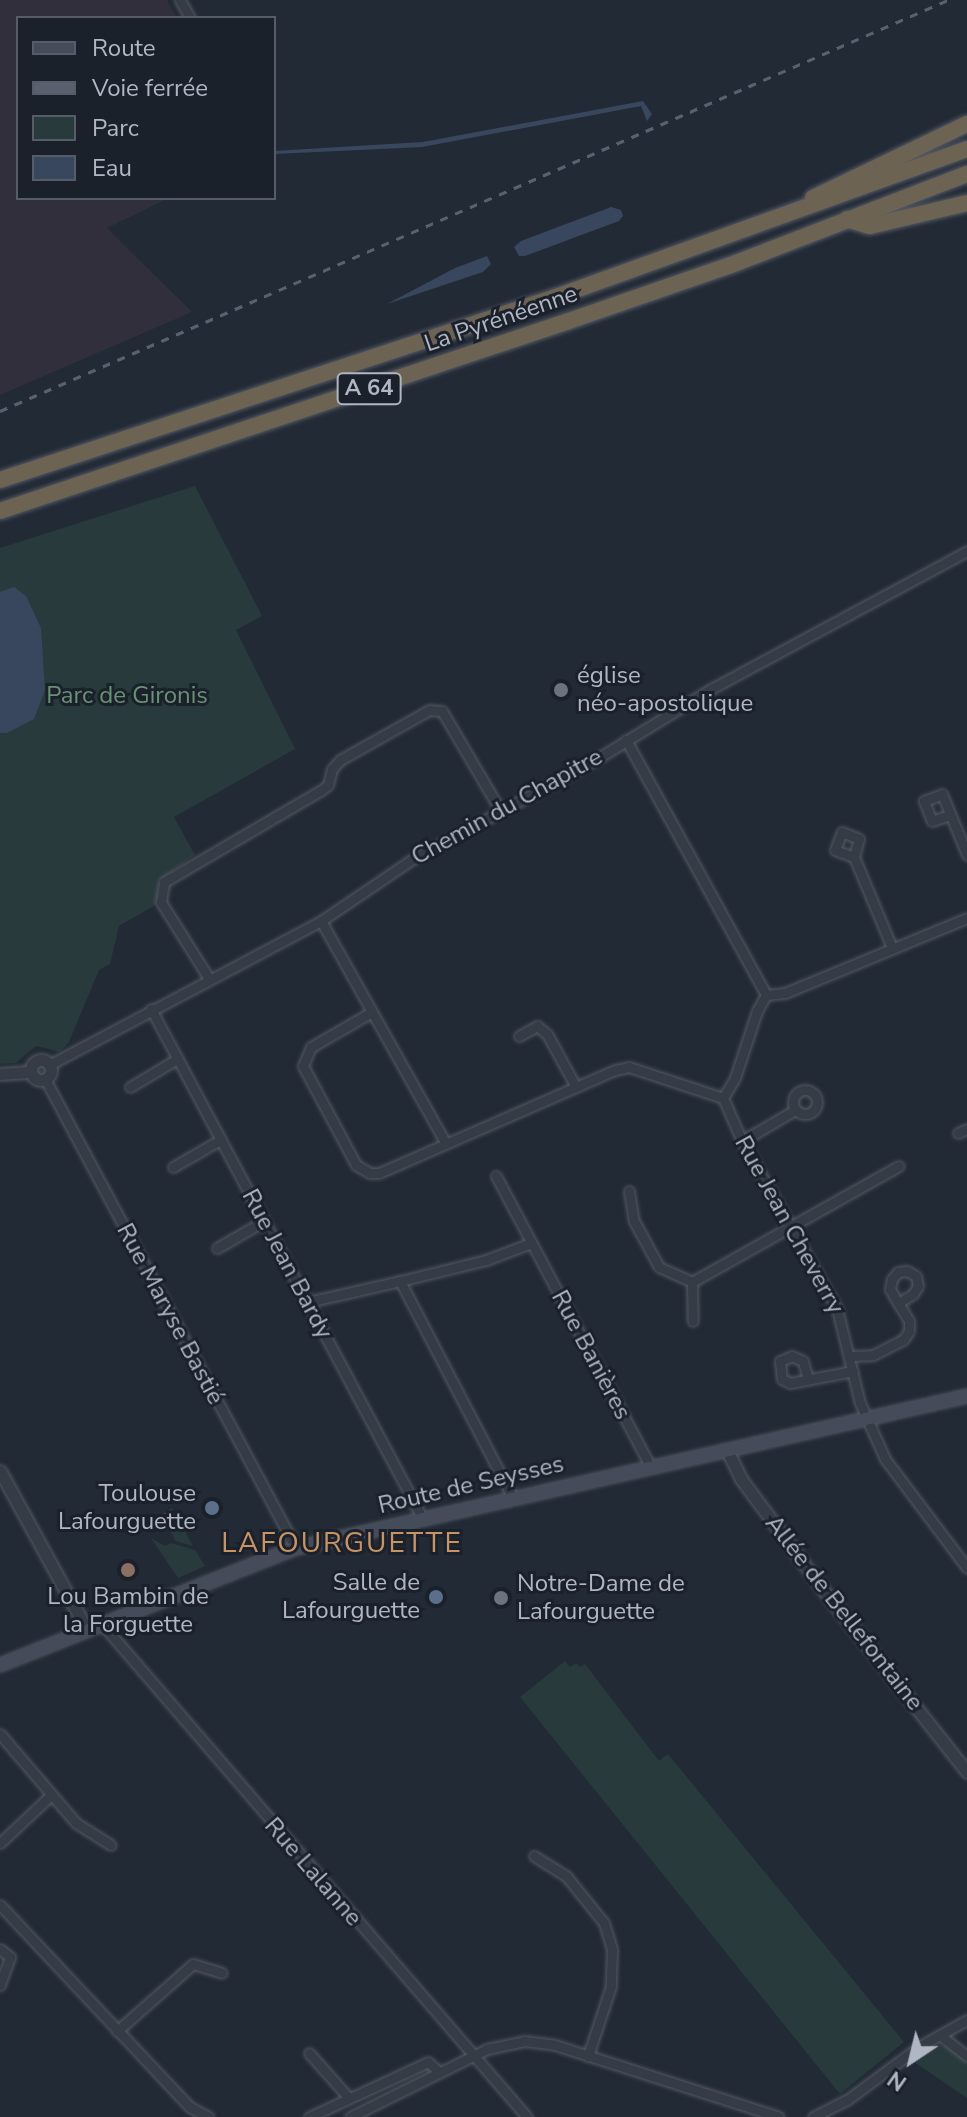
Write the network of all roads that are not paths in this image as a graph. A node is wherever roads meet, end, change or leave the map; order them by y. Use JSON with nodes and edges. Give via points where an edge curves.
{"nodes":[{"id":1,"x":967,"y":124,"type":"edge"},
{"id":2,"x":967,"y":149,"type":"edge"},
{"id":3,"x":967,"y":174,"type":"edge"},
{"id":4,"x":967,"y":203,"type":"edge"},
{"id":5,"x":790,"y":211,"type":"junction"},
{"id":6,"x":847,"y":219,"type":"junction"},
{"id":7,"x":0,"y":480,"type":"edge"},
{"id":8,"x":0,"y":511,"type":"edge"},
{"id":9,"x":967,"y":551,"type":"edge"},
{"id":10,"x":626,"y":740,"type":"junction"},
{"id":11,"x":500,"y":810,"type":"junction"},
{"id":12,"x":950,"y":815,"type":"dead end"},
{"id":13,"x":967,"y":855,"type":"edge"},
{"id":14,"x":854,"y":857,"type":"dead end"},
{"id":15,"x":967,"y":918,"type":"edge"},
{"id":16,"x":321,"y":921,"type":"junction"},
{"id":17,"x":892,"y":948,"type":"junction"},
{"id":18,"x":208,"y":977,"type":"junction"},
{"id":19,"x":766,"y":995,"type":"junction"},
{"id":20,"x":151,"y":1009,"type":"junction"},
{"id":21,"x":370,"y":1013,"type":"junction"},
{"id":22,"x":519,"y":1036,"type":"dead end"},
{"id":23,"x":177,"y":1059,"type":"junction"},
{"id":24,"x":49,"y":1065,"type":"junction"},
{"id":25,"x":31,"y":1072,"type":"junction"},
{"id":26,"x":0,"y":1074,"type":"edge"},
{"id":27,"x":45,"y":1079,"type":"junction"},
{"id":28,"x":130,"y":1087,"type":"dead end"},
{"id":29,"x":576,"y":1087,"type":"junction"},
{"id":30,"x":723,"y":1098,"type":"junction"},
{"id":31,"x":795,"y":1110,"type":"dead end"},
{"id":32,"x":220,"y":1140,"type":"junction"},
{"id":33,"x":742,"y":1141,"type":"junction"},
{"id":34,"x":445,"y":1142,"type":"junction"},
{"id":35,"x":899,"y":1166,"type":"dead end"},
{"id":36,"x":173,"y":1167,"type":"dead end"},
{"id":37,"x":496,"y":1176,"type":"dead end"},
{"id":38,"x":629,"y":1191,"type":"dead end"},
{"id":39,"x":264,"y":1221,"type":"junction"},
{"id":40,"x":792,"y":1227,"type":"junction"},
{"id":41,"x":531,"y":1243,"type":"junction"},
{"id":42,"x":217,"y":1248,"type":"dead end"},
{"id":43,"x":400,"y":1281,"type":"junction"},
{"id":44,"x":692,"y":1282,"type":"junction"},
{"id":45,"x":308,"y":1302,"type":"junction"},
{"id":46,"x":898,"y":1303,"type":"dead end"},
{"id":47,"x":693,"y":1321,"type":"dead end"},
{"id":48,"x":850,"y":1356,"type":"junction"},
{"id":49,"x":853,"y":1371,"type":"junction"},
{"id":50,"x":808,"y":1379,"type":"dead end"},
{"id":51,"x":967,"y":1396,"type":"edge"},
{"id":52,"x":868,"y":1418,"type":"junction"},
{"id":53,"x":727,"y":1450,"type":"junction"},
{"id":54,"x":651,"y":1467,"type":"junction"},
{"id":55,"x":0,"y":1471,"type":"edge"},
{"id":56,"x":513,"y":1498,"type":"junction"},
{"id":57,"x":423,"y":1519,"type":"junction"},
{"id":58,"x":296,"y":1548,"type":"junction"},
{"id":59,"x":967,"y":1568,"type":"edge"},
{"id":60,"x":102,"y":1624,"type":"junction"},
{"id":61,"x":87,"y":1630,"type":"junction"},
{"id":62,"x":0,"y":1665,"type":"edge"},
{"id":63,"x":0,"y":1734,"type":"edge"},
{"id":64,"x":967,"y":1772,"type":"edge"},
{"id":65,"x":50,"y":1796,"type":"junction"},
{"id":66,"x":0,"y":1843,"type":"edge"},
{"id":67,"x":111,"y":1845,"type":"dead end"},
{"id":68,"x":534,"y":1856,"type":"dead end"},
{"id":69,"x":0,"y":1905,"type":"edge"},
{"id":70,"x":0,"y":1949,"type":"edge"},
{"id":71,"x":222,"y":1973,"type":"dead end"},
{"id":72,"x":0,"y":1985,"type":"edge"},
{"id":73,"x":967,"y":2020,"type":"edge"},
{"id":74,"x":117,"y":2031,"type":"junction"},
{"id":75,"x":940,"y":2035,"type":"junction"},
{"id":76,"x":309,"y":2053,"type":"dead end"},
{"id":77,"x":473,"y":2056,"type":"junction"},
{"id":78,"x":588,"y":2056,"type":"junction"},
{"id":79,"x":967,"y":2056,"type":"edge"},
{"id":80,"x":439,"y":2072,"type":"junction"},
{"id":81,"x":349,"y":2098,"type":"junction"},
{"id":82,"x":209,"y":2117,"type":"edge"},
{"id":83,"x":309,"y":2117,"type":"edge"},
{"id":84,"x":350,"y":2117,"type":"edge"},
{"id":85,"x":527,"y":2117,"type":"edge"},
{"id":86,"x":779,"y":2117,"type":"edge"},
{"id":87,"x":816,"y":2117,"type":"edge"}],
"edges":[{"from":1,"to":5,"type":"highway"},
{"from":2,"to":5,"type":"highway","name":"La Pyrénéenne","number":"A 64"},
{"from":3,"to":6,"type":"highway","name":"La Pyrénéenne","number":"A 64"},
{"from":4,"to":6,"type":"highway","via":[[870,226]]},
{"from":5,"to":7,"type":"highway","name":"La Pyrénéenne","number":"A 64","via":[[553,298]]},
{"from":6,"to":8,"type":"highway","name":"La Pyrénéenne","number":"A 64","via":[[580,317]]},
{"from":9,"to":10,"type":"street","name":"Chemin du Chapitre"},
{"from":10,"to":11,"type":"street","name":"Chemin du Chapitre"},
{"from":10,"to":19,"type":"street"},
{"from":11,"to":16,"type":"street","name":"Chemin du Chapitre","via":[[387,875]]},
{"from":11,"to":18,"type":"street","via":[[442,711],[429,710],[340,760],[320,791],[164,882],[161,902]]},
{"from":12,"to":13,"type":"street"},
{"from":14,"to":17,"type":"street"},
{"from":15,"to":17,"type":"street"},
{"from":16,"to":18,"type":"street","name":"Chemin du Chapitre"},
{"from":16,"to":21,"type":"street"},
{"from":17,"to":19,"type":"street","via":[[785,993]]},
{"from":18,"to":20,"type":"street","name":"Chemin du Chapitre"},
{"from":19,"to":30,"type":"street"},
{"from":20,"to":23,"type":"street","name":"Rue Jean Bardy"},
{"from":20,"to":24,"type":"street","name":"Chemin du Chapitre"},
{"from":21,"to":34,"type":"street"},
{"from":21,"to":34,"type":"street","via":[[311,1047],[304,1058],[305,1075],[349,1152],[363,1171],[379,1173]]},
{"from":22,"to":29,"type":"street","via":[[537,1026],[547,1034]]},
{"from":23,"to":28,"type":"street"},
{"from":23,"to":32,"type":"street","name":"Rue Jean Bardy"},
{"from":24,"to":25,"type":"street","via":[[38,1061]]},
{"from":24,"to":27,"type":"street"},
{"from":25,"to":26,"type":"street"},
{"from":25,"to":27,"type":"street","via":[[36,1079]]},
{"from":27,"to":58,"type":"street","name":"Rue Maryse Bastié"},
{"from":29,"to":30,"type":"street","via":[[629,1067]]},
{"from":29,"to":34,"type":"street"},
{"from":30,"to":33,"type":"street","name":"Rue Jean Cheverry"},
{"from":31,"to":33,"type":"street"},
{"from":32,"to":36,"type":"street"},
{"from":32,"to":39,"type":"street","name":"Rue Jean Bardy"},
{"from":33,"to":40,"type":"street","name":"Rue Jean Cheverry"},
{"from":35,"to":40,"type":"street"},
{"from":37,"to":41,"type":"street","name":"Rue Banières"},
{"from":38,"to":44,"type":"street","via":[[634,1221],[659,1267]]},
{"from":39,"to":42,"type":"street"},
{"from":39,"to":45,"type":"street","name":"Rue Jean Bardy"},
{"from":40,"to":44,"type":"street"},
{"from":40,"to":48,"type":"street","name":"Rue Jean Cheverry","via":[[837,1309]]},
{"from":41,"to":43,"type":"street"},
{"from":41,"to":54,"type":"street","name":"Rue Banières"},
{"from":43,"to":45,"type":"street"},
{"from":43,"to":56,"type":"street"},
{"from":44,"to":47,"type":"street"},
{"from":45,"to":57,"type":"street","name":"Rue Jean Bardy"},
{"from":46,"to":48,"type":"street","via":[[909,1321],[903,1340],[873,1355]]},
{"from":48,"to":49,"type":"street","name":"Rue Jean Cheverry"},
{"from":49,"to":50,"type":"street"},
{"from":49,"to":52,"type":"street","name":"Rue Jean Cheverry"},
{"from":51,"to":52,"type":"main road","name":"Route de Seysses"},
{"from":52,"to":53,"type":"main road","name":"Route de Seysses"},
{"from":52,"to":59,"type":"street","name":"Rue Jean Cheverry","via":[[896,1477]]},
{"from":53,"to":54,"type":"main road","name":"Route de Seysses"},
{"from":53,"to":64,"type":"street","name":"Allée de Bellefontaine","via":[[741,1479],[828,1596]]},
{"from":54,"to":56,"type":"main road","name":"Route de Seysses"},
{"from":55,"to":61,"type":"street"},
{"from":56,"to":57,"type":"main road","name":"Route de Seysses"},
{"from":57,"to":58,"type":"main road","name":"Route de Seysses"},
{"from":58,"to":60,"type":"main road","name":"Route de Seysses"},
{"from":60,"to":61,"type":"main road","name":"Route de Seysses"},
{"from":60,"to":77,"type":"street","name":"Rue Lalanne"},
{"from":61,"to":62,"type":"main road","name":"Route de Seysses"},
{"from":63,"to":65,"type":"street"},
{"from":65,"to":66,"type":"street"},
{"from":65,"to":67,"type":"street","via":[[76,1823]]},
{"from":68,"to":78,"type":"street","via":[[567,1877],[604,1923],[612,1949],[611,1986]]},
{"from":69,"to":74,"type":"street"},
{"from":70,"to":72,"type":"street","via":[[10,1957]]},
{"from":71,"to":74,"type":"street","via":[[193,1964]]},
{"from":73,"to":75,"type":"street"},
{"from":74,"to":82,"type":"street","via":[[190,2107]]},
{"from":75,"to":79,"type":"street"},
{"from":75,"to":87,"type":"street"},
{"from":76,"to":81,"type":"street"},
{"from":77,"to":78,"type":"street","via":[[524,2041]]},
{"from":77,"to":80,"type":"street"},
{"from":77,"to":85,"type":"street","name":"Rue Lalanne"},
{"from":78,"to":86,"type":"street"},
{"from":80,"to":81,"type":"street","via":[[428,2062]]},
{"from":80,"to":84,"type":"street"},
{"from":81,"to":83,"type":"street"}]}
